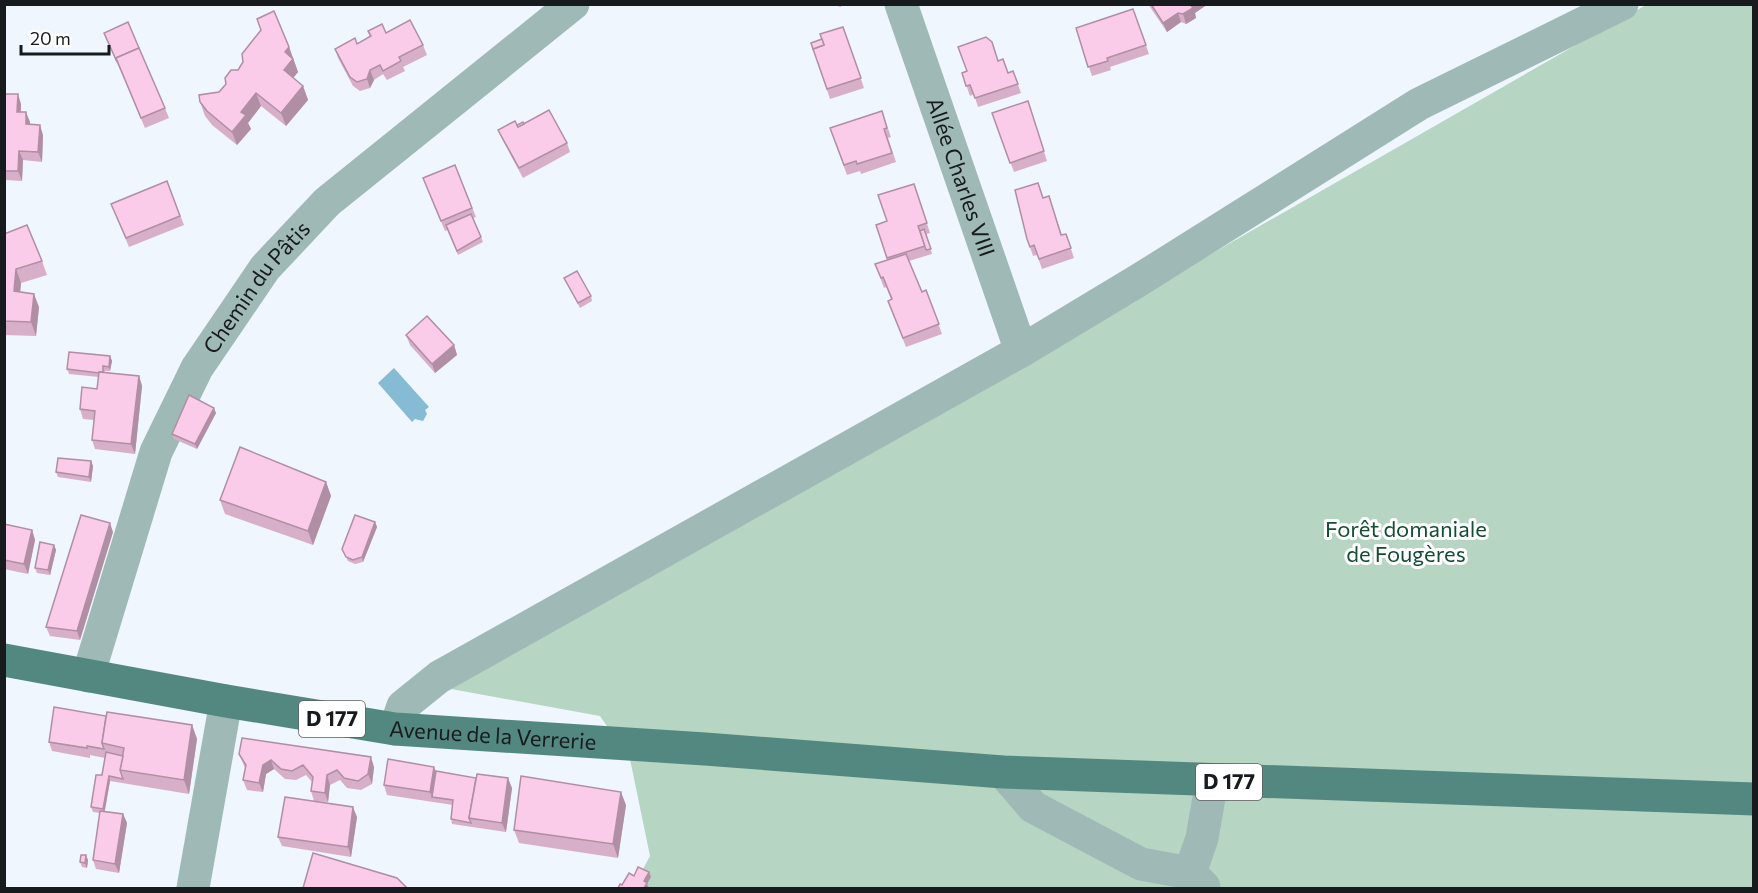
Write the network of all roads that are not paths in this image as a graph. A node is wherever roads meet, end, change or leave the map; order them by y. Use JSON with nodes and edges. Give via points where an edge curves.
{"nodes":[{"id":1,"x":573,"y":4,"type":"edge"},
{"id":2,"x":901,"y":4,"type":"edge"},
{"id":3,"x":1622,"y":4,"type":"edge"},
{"id":4,"x":1021,"y":351,"type":"junction"},
{"id":5,"x":4,"y":660,"type":"edge"},
{"id":6,"x":88,"y":676,"type":"junction"},
{"id":7,"x":226,"y":701,"type":"junction"},
{"id":8,"x":396,"y":729,"type":"junction"},
{"id":9,"x":1003,"y":772,"type":"junction"},
{"id":10,"x":1212,"y":781,"type":"junction"},
{"id":11,"x":1754,"y":799,"type":"edge"},
{"id":12,"x":1198,"y":881,"type":"edge"},
{"id":13,"x":192,"y":888,"type":"edge"}],
"edges":[{"from":1,"to":6,"type":"street","name":"Chemin du Pâtis","via":[[327,202],[265,268],[197,368],[156,452]]},
{"from":2,"to":4,"type":"street","name":"Allée Charles VIII"},
{"from":3,"to":4,"type":"street","via":[[1419,104]]},
{"from":4,"to":8,"type":"street","via":[[439,677],[403,706]]},
{"from":5,"to":6,"type":"main road","name":"Avenue de la Verrerie","number":"D 177"},
{"from":6,"to":7,"type":"main road","name":"Avenue de la Verrerie","number":"D 177"},
{"from":7,"to":8,"type":"main road","name":"Avenue de la Verrerie","number":"D 177"},
{"from":7,"to":13,"type":"street"},
{"from":8,"to":9,"type":"main road","name":"Avenue de la Verrerie","number":"D 177"},
{"from":9,"to":10,"type":"main road","number":"D 177"},
{"from":9,"to":12,"type":"street","via":[[1033,807],[1141,864]]},
{"from":10,"to":11,"type":"main road","number":"D 177"},
{"from":10,"to":12,"type":"street"}]}
